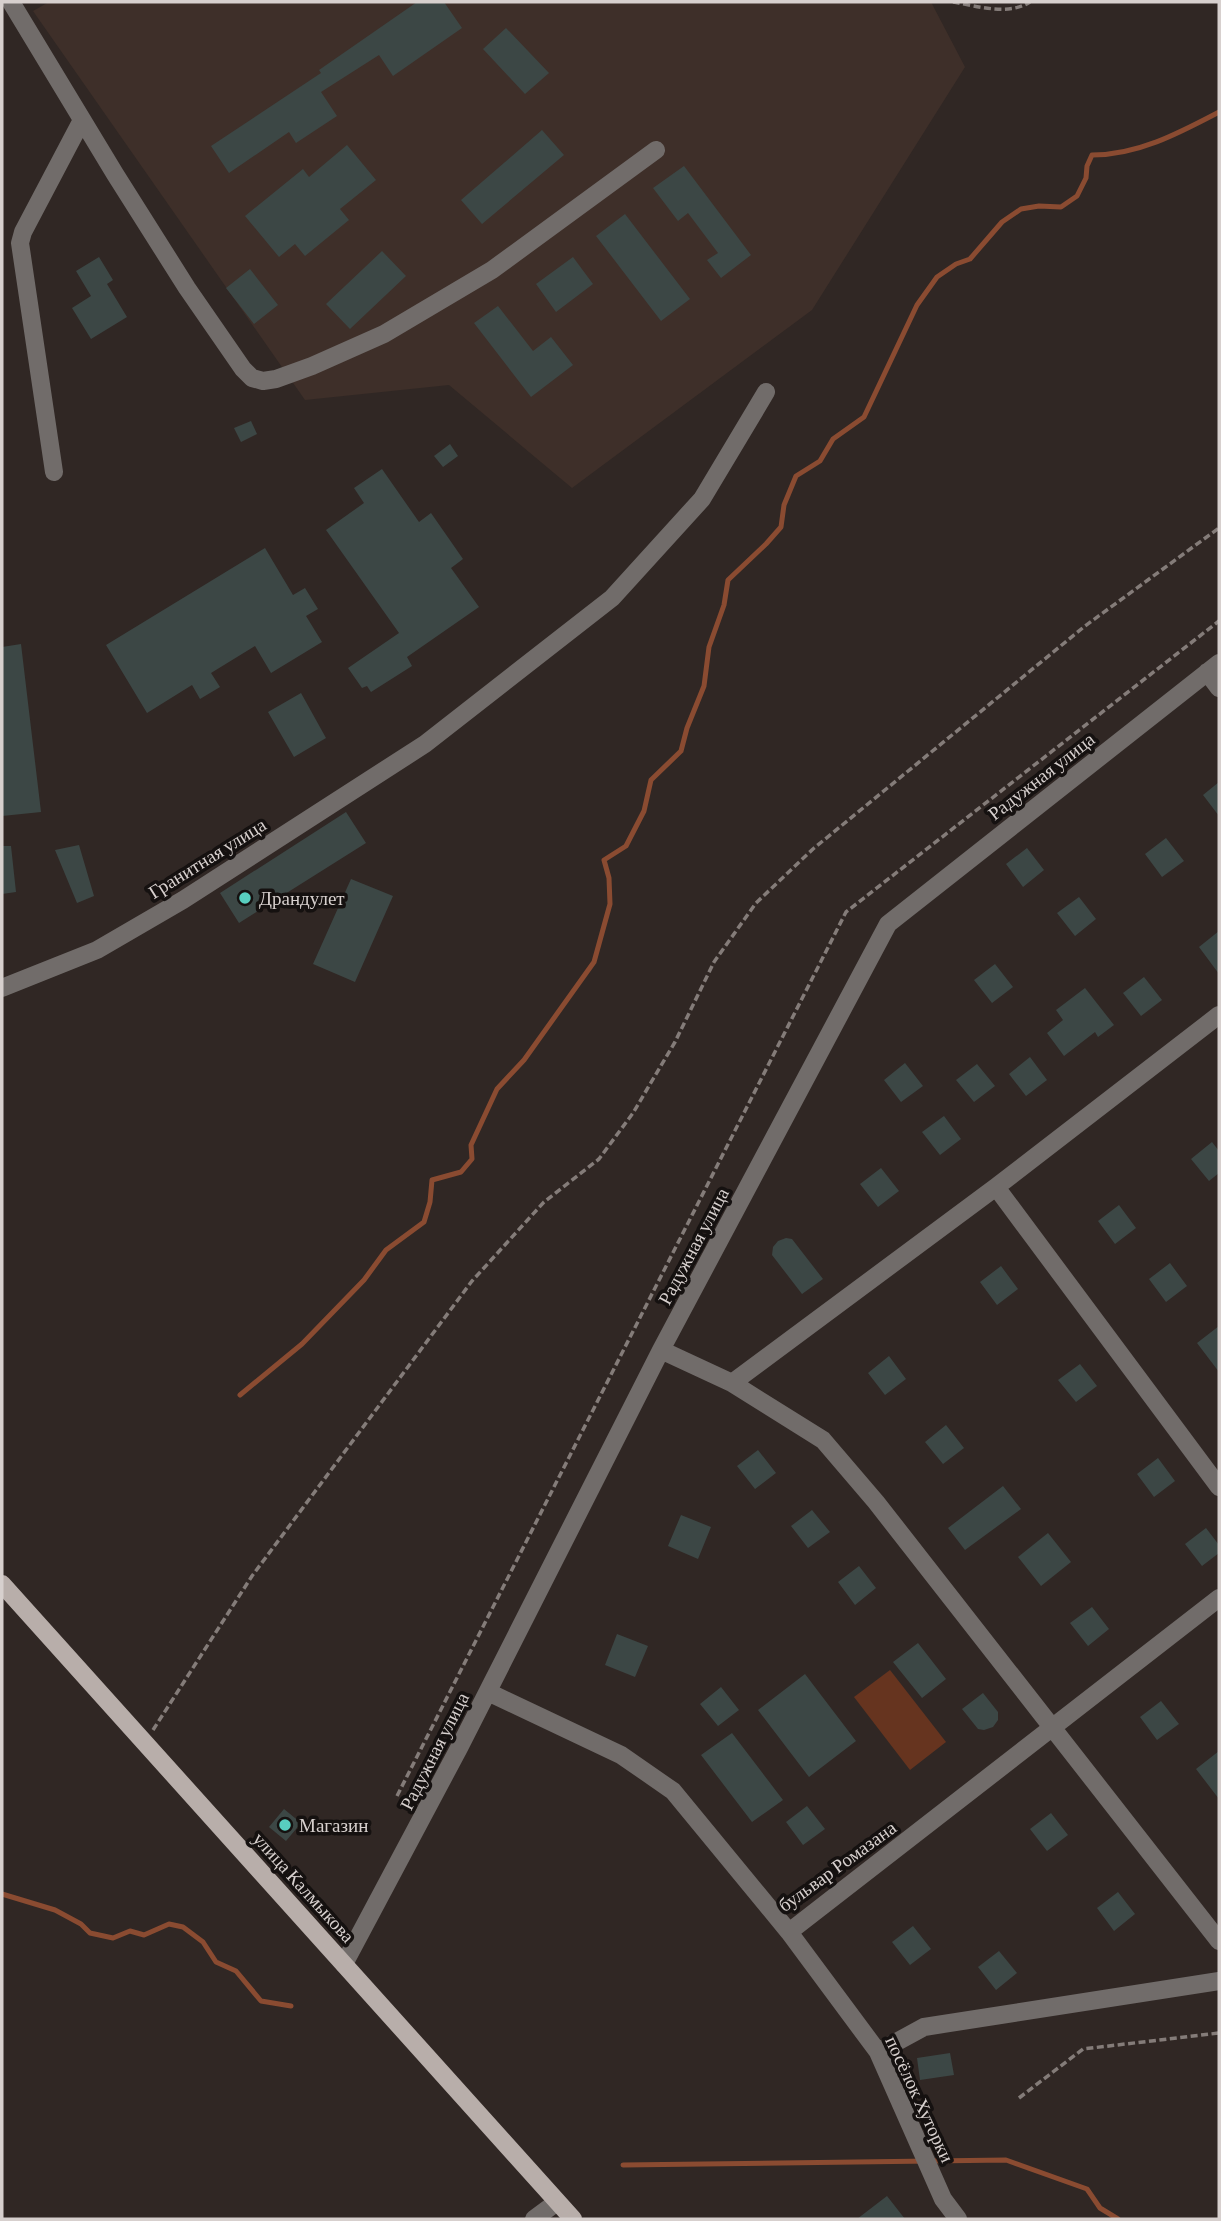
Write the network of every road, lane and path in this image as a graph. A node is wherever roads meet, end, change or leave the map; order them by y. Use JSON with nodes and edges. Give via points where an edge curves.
{"nodes":[{"id":1,"x":11,"y":2,"type":"edge"},
{"id":2,"x":953,"y":2,"type":"edge"},
{"id":3,"x":1030,"y":2,"type":"edge"},
{"id":4,"x":82,"y":120,"type":"junction"},
{"id":5,"x":656,"y":150,"type":"dead end"},
{"id":6,"x":766,"y":392,"type":"dead end"},
{"id":7,"x":54,"y":472,"type":"dead end"},
{"id":8,"x":1219,"y":528,"type":"edge"},
{"id":9,"x":1213,"y":668,"type":"edge"},
{"id":10,"x":1219,"y":688,"type":"edge"},
{"id":11,"x":2,"y":988,"type":"edge"},
{"id":12,"x":1219,"y":1015,"type":"edge"},
{"id":13,"x":996,"y":1187,"type":"junction"},
{"id":14,"x":661,"y":1350,"type":"junction"},
{"id":15,"x":732,"y":1383,"type":"junction"},
{"id":16,"x":1219,"y":1488,"type":"edge"},
{"id":17,"x":2,"y":1584,"type":"edge"},
{"id":18,"x":1219,"y":1598,"type":"edge"},
{"id":19,"x":488,"y":1692,"type":"junction"},
{"id":20,"x":1054,"y":1726,"type":"junction"},
{"id":21,"x":144,"y":1743,"type":"junction"},
{"id":22,"x":789,"y":1932,"type":"junction"},
{"id":23,"x":1219,"y":1941,"type":"edge"},
{"id":24,"x":344,"y":1964,"type":"junction"},
{"id":25,"x":1219,"y":1981,"type":"edge"},
{"id":26,"x":1219,"y":2033,"type":"edge"},
{"id":27,"x":878,"y":2052,"type":"junction"},
{"id":28,"x":1019,"y":2098,"type":"dead end"},
{"id":29,"x":558,"y":2202,"type":"junction"},
{"id":30,"x":534,"y":2219,"type":"edge"},
{"id":31,"x":573,"y":2219,"type":"edge"},
{"id":32,"x":958,"y":2219,"type":"edge"}],
"edges":[{"from":1,"to":4,"type":"street"},
{"from":2,"to":3,"type":"path","via":[[1019,9]]},
{"from":4,"to":5,"type":"street","via":[[243,369],[263,381],[312,366],[384,334],[492,270]]},
{"from":4,"to":7,"type":"street","via":[[20,243]]},
{"from":6,"to":11,"type":"street","name":"Гранитная улица","via":[[702,499],[612,598],[425,744],[97,950]]},
{"from":8,"to":21,"type":"path","via":[[1085,626],[813,849],[756,903],[714,962],[633,1113],[598,1160],[544,1202],[472,1281],[252,1576]]},
{"from":9,"to":10,"type":"street"},
{"from":9,"to":14,"type":"street","name":"Радужная улица","via":[[888,924]]},
{"from":12,"to":13,"type":"street"},
{"from":13,"to":15,"type":"street"},
{"from":13,"to":16,"type":"street"},
{"from":14,"to":15,"type":"street"},
{"from":14,"to":19,"type":"street","name":"Радужная улица"},
{"from":15,"to":20,"type":"street","via":[[823,1440]]},
{"from":17,"to":21,"type":"main road","name":"улица Калмыкова"},
{"from":18,"to":20,"type":"street","name":"бульвар Ромазана"},
{"from":19,"to":22,"type":"street","name":"бульвар Ромазана","via":[[621,1755],[673,1791]]},
{"from":19,"to":24,"type":"street","name":"Радужная улица"},
{"from":20,"to":22,"type":"street","name":"бульвар Ромазана"},
{"from":20,"to":23,"type":"street"},
{"from":21,"to":24,"type":"main road","name":"улица Калмыкова"},
{"from":22,"to":27,"type":"street","name":"посёлок Хуторки"},
{"from":24,"to":29,"type":"main road","name":"улица Калмыкова"},
{"from":25,"to":27,"type":"street","via":[[924,2027]]},
{"from":26,"to":28,"type":"path","via":[[1083,2049]]},
{"from":27,"to":32,"type":"street","name":"посёлок Хуторки","via":[[943,2199]]},
{"from":29,"to":30,"type":"street"},
{"from":29,"to":31,"type":"main road","name":"улица Калмыкова"}]}
